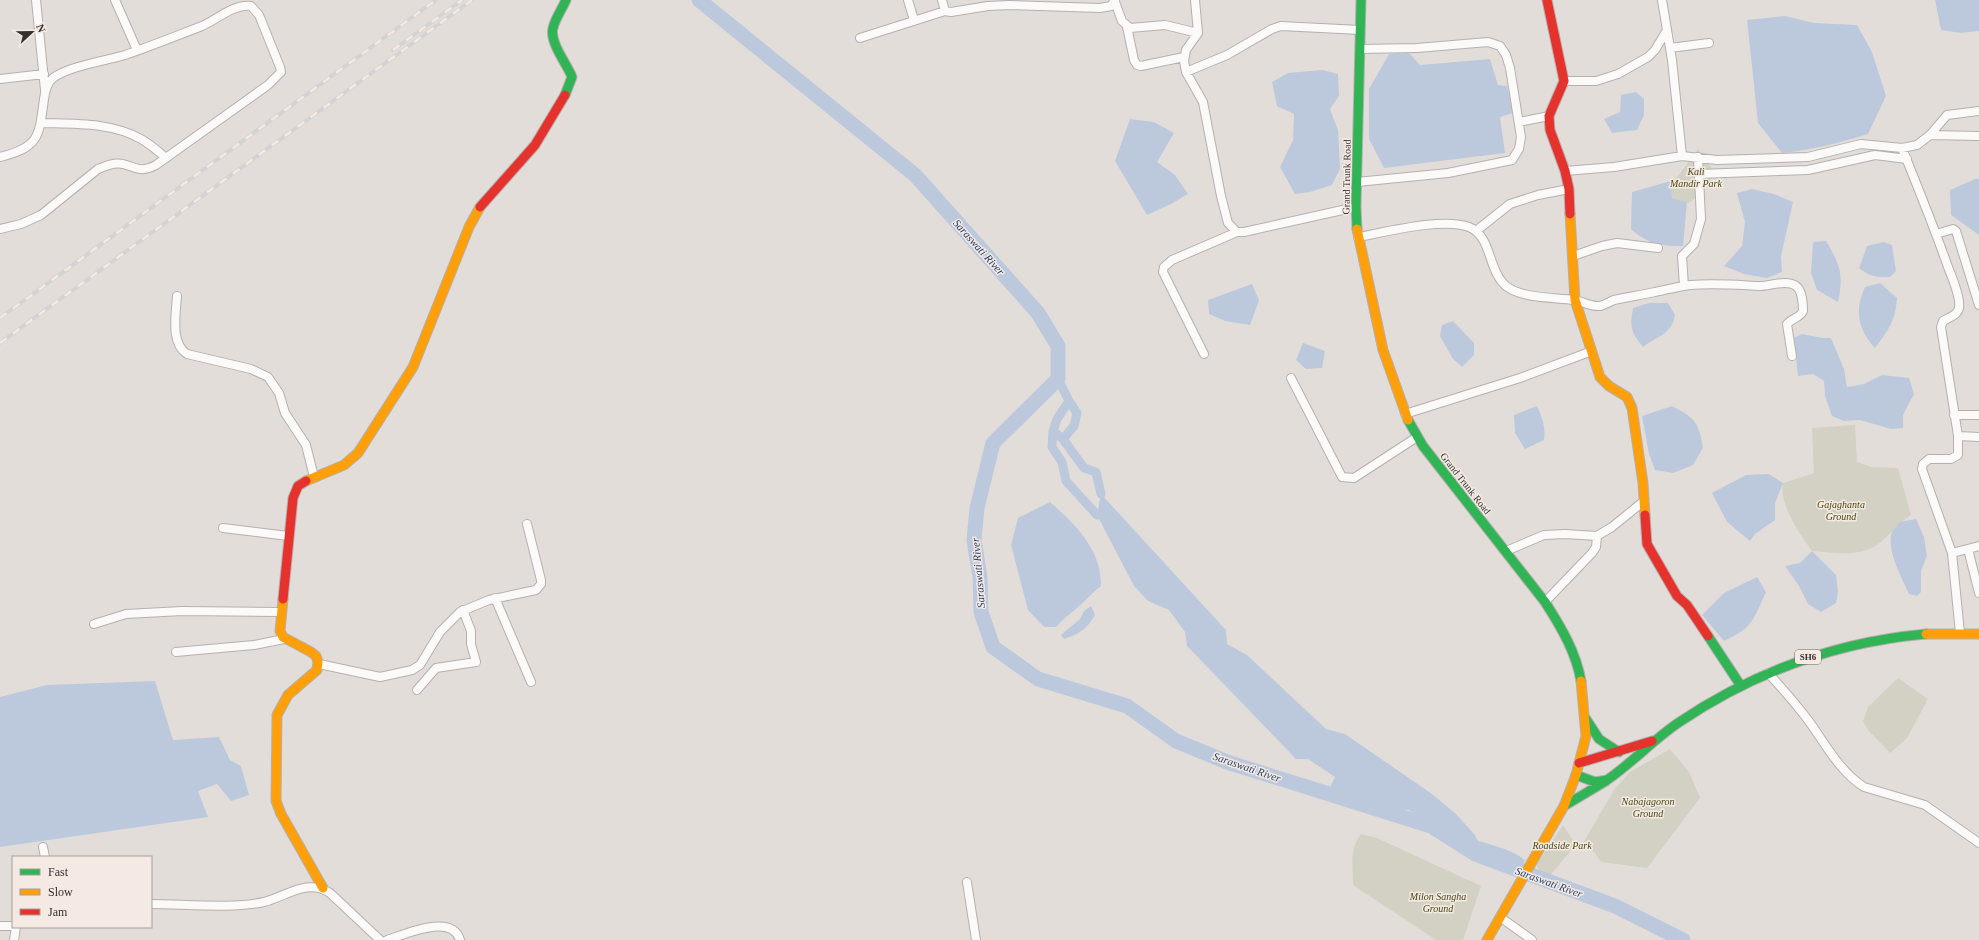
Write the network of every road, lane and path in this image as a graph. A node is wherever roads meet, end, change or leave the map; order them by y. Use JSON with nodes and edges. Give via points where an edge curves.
{"nodes":[{"id":1,"x":36,"y":0,"type":"edge"},
{"id":2,"x":114,"y":0,"type":"edge"},
{"id":3,"x":566,"y":0,"type":"edge"},
{"id":4,"x":908,"y":0,"type":"edge"},
{"id":5,"x":942,"y":0,"type":"edge"},
{"id":6,"x":1195,"y":0,"type":"edge"},
{"id":7,"x":1361,"y":0,"type":"edge"},
{"id":8,"x":1547,"y":0,"type":"edge"},
{"id":9,"x":1662,"y":0,"type":"edge"},
{"id":10,"x":1115,"y":1,"type":"edge"},
{"id":11,"x":982,"y":3,"type":"edge"},
{"id":12,"x":945,"y":11,"type":"junction"},
{"id":13,"x":914,"y":20,"type":"junction"},
{"id":14,"x":1127,"y":27,"type":"junction"},
{"id":15,"x":1360,"y":30,"type":"junction"},
{"id":16,"x":1667,"y":30,"type":"junction"},
{"id":17,"x":1198,"y":33,"type":"junction"},
{"id":18,"x":860,"y":38,"type":"dead end"},
{"id":19,"x":1709,"y":43,"type":"dead end"},
{"id":20,"x":1670,"y":48,"type":"junction"},
{"id":21,"x":1360,"y":49,"type":"junction"},
{"id":22,"x":137,"y":50,"type":"junction"},
{"id":23,"x":1184,"y":57,"type":"junction"},
{"id":24,"x":1186,"y":72,"type":"junction"},
{"id":25,"x":44,"y":74,"type":"junction"},
{"id":26,"x":0,"y":79,"type":"edge"},
{"id":27,"x":1564,"y":81,"type":"junction"},
{"id":28,"x":45,"y":91,"type":"junction"},
{"id":29,"x":1979,"y":111,"type":"edge"},
{"id":30,"x":1549,"y":116,"type":"junction"},
{"id":31,"x":41,"y":122,"type":"junction"},
{"id":32,"x":1519,"y":122,"type":"junction"},
{"id":33,"x":1930,"y":135,"type":"junction"},
{"id":34,"x":1979,"y":136,"type":"edge"},
{"id":35,"x":1902,"y":148,"type":"junction"},
{"id":36,"x":1682,"y":156,"type":"junction"},
{"id":37,"x":0,"y":157,"type":"edge"},
{"id":38,"x":1698,"y":157,"type":"junction"},
{"id":39,"x":166,"y":158,"type":"junction"},
{"id":40,"x":1907,"y":159,"type":"junction"},
{"id":41,"x":1565,"y":171,"type":"junction"},
{"id":42,"x":1699,"y":174,"type":"junction"},
{"id":43,"x":1357,"y":182,"type":"junction"},
{"id":44,"x":1569,"y":189,"type":"junction"},
{"id":45,"x":1356,"y":207,"type":"junction"},
{"id":46,"x":0,"y":229,"type":"edge"},
{"id":47,"x":1476,"y":231,"type":"junction"},
{"id":48,"x":1237,"y":232,"type":"junction"},
{"id":49,"x":1936,"y":234,"type":"junction"},
{"id":50,"x":1358,"y":237,"type":"junction"},
{"id":51,"x":1658,"y":248,"type":"dead end"},
{"id":52,"x":1573,"y":256,"type":"junction"},
{"id":53,"x":1684,"y":286,"type":"junction"},
{"id":54,"x":176,"y":296,"type":"dead end"},
{"id":55,"x":1575,"y":300,"type":"junction"},
{"id":56,"x":1979,"y":305,"type":"edge"},
{"id":57,"x":1592,"y":351,"type":"junction"},
{"id":58,"x":1204,"y":354,"type":"dead end"},
{"id":59,"x":1792,"y":356,"type":"dead end"},
{"id":60,"x":1291,"y":378,"type":"dead end"},
{"id":61,"x":1405,"y":414,"type":"junction"},
{"id":62,"x":1954,"y":415,"type":"junction"},
{"id":63,"x":1979,"y":415,"type":"edge"},
{"id":64,"x":1958,"y":436,"type":"junction"},
{"id":65,"x":1417,"y":437,"type":"junction"},
{"id":66,"x":1979,"y":437,"type":"edge"},
{"id":67,"x":314,"y":477,"type":"junction"},
{"id":68,"x":1644,"y":501,"type":"junction"},
{"id":69,"x":527,"y":524,"type":"dead end"},
{"id":70,"x":223,"y":528,"type":"dead end"},
{"id":71,"x":288,"y":536,"type":"junction"},
{"id":72,"x":1597,"y":536,"type":"junction"},
{"id":73,"x":1979,"y":546,"type":"edge"},
{"id":74,"x":1968,"y":549,"type":"junction"},
{"id":75,"x":1506,"y":551,"type":"junction"},
{"id":76,"x":1952,"y":553,"type":"junction"},
{"id":77,"x":1979,"y":593,"type":"edge"},
{"id":78,"x":495,"y":598,"type":"junction"},
{"id":79,"x":1545,"y":602,"type":"junction"},
{"id":80,"x":463,"y":610,"type":"junction"},
{"id":81,"x":282,"y":612,"type":"junction"},
{"id":82,"x":94,"y":624,"type":"dead end"},
{"id":83,"x":1960,"y":633,"type":"junction"},
{"id":84,"x":1979,"y":634,"type":"edge"},
{"id":85,"x":284,"y":639,"type":"junction"},
{"id":86,"x":176,"y":652,"type":"dead end"},
{"id":87,"x":319,"y":664,"type":"junction"},
{"id":88,"x":1768,"y":673,"type":"junction"},
{"id":89,"x":531,"y":682,"type":"dead end"},
{"id":90,"x":1741,"y":686,"type":"junction"},
{"id":91,"x":417,"y":690,"type":"dead end"},
{"id":92,"x":1585,"y":718,"type":"junction"},
{"id":93,"x":1655,"y":740,"type":"junction"},
{"id":94,"x":1618,"y":752,"type":"junction"},
{"id":95,"x":1580,"y":763,"type":"junction"},
{"id":96,"x":1576,"y":775,"type":"junction"},
{"id":97,"x":1608,"y":780,"type":"junction"},
{"id":98,"x":1564,"y":806,"type":"junction"},
{"id":99,"x":1979,"y":843,"type":"edge"},
{"id":100,"x":44,"y":847,"type":"dead end"},
{"id":101,"x":45,"y":856,"type":"edge"},
{"id":102,"x":967,"y":882,"type":"dead end"},
{"id":103,"x":323,"y":888,"type":"junction"},
{"id":104,"x":152,"y":904,"type":"edge"},
{"id":105,"x":1500,"y":917,"type":"junction"},
{"id":106,"x":0,"y":926,"type":"edge"},
{"id":107,"x":12,"y":927,"type":"edge"},
{"id":108,"x":14,"y":928,"type":"edge"},
{"id":109,"x":14,"y":940,"type":"edge"},
{"id":110,"x":380,"y":940,"type":"edge"},
{"id":111,"x":387,"y":940,"type":"edge"},
{"id":112,"x":460,"y":940,"type":"edge"},
{"id":113,"x":976,"y":940,"type":"edge"},
{"id":114,"x":1487,"y":940,"type":"edge"},
{"id":115,"x":1532,"y":940,"type":"edge"}],
"edges":[{"from":1,"to":25,"type":"street"},
{"from":2,"to":22,"type":"street"},
{"from":3,"to":67,"type":"main road","via":[[552,33],[572,77],[568,90],[535,145],[481,205],[469,227],[413,367],[365,444],[344,465]]},
{"from":4,"to":13,"type":"street"},
{"from":5,"to":12,"type":"street"},
{"from":6,"to":17,"type":"street"},
{"from":7,"to":15,"type":"main road","name":"Grand Trunk Road"},
{"from":8,"to":27,"type":"main road"},
{"from":9,"to":16,"type":"street"},
{"from":10,"to":11,"type":"street","via":[[1111,6],[1100,8]]},
{"from":10,"to":14,"type":"street","via":[[1122,21]]},
{"from":11,"to":12,"type":"street","via":[[951,12]]},
{"from":12,"to":13,"type":"street"},
{"from":13,"to":18,"type":"street"},
{"from":14,"to":17,"type":"street","via":[[1165,25]]},
{"from":14,"to":23,"type":"street","via":[[1137,64],[1141,66]]},
{"from":15,"to":21,"type":"main road","name":"Grand Trunk Road"},
{"from":15,"to":24,"type":"street","via":[[1281,26],[1227,55]]},
{"from":16,"to":20,"type":"street"},
{"from":16,"to":27,"type":"street","via":[[1648,57],[1618,74],[1596,82]]},
{"from":17,"to":23,"type":"street"},
{"from":19,"to":20,"type":"street"},
{"from":20,"to":36,"type":"street"},
{"from":21,"to":32,"type":"street","via":[[1417,48],[1488,42],[1500,46],[1510,68]]},
{"from":21,"to":43,"type":"main road","name":"Grand Trunk Road"},
{"from":22,"to":28,"type":"street","via":[[63,73],[50,82]]},
{"from":22,"to":39,"type":"street","via":[[208,23],[243,5],[251,6],[259,15],[280,67],[281,72],[268,85]]},
{"from":23,"to":24,"type":"street"},
{"from":24,"to":48,"type":"street","via":[[1203,102],[1228,223]]},
{"from":25,"to":26,"type":"street"},
{"from":25,"to":28,"type":"street"},
{"from":27,"to":30,"type":"main road"},
{"from":28,"to":31,"type":"street"},
{"from":29,"to":33,"type":"street","via":[[1947,115]]},
{"from":30,"to":32,"type":"street"},
{"from":30,"to":41,"type":"main road","via":[[1553,142]]},
{"from":31,"to":37,"type":"street","via":[[38,136],[33,143],[14,154]]},
{"from":31,"to":39,"type":"street","via":[[116,129],[141,139]]},
{"from":32,"to":43,"type":"street","via":[[1519,149],[1512,160],[1448,173]]},
{"from":33,"to":34,"type":"street"},
{"from":33,"to":35,"type":"street","via":[[1917,145]]},
{"from":35,"to":38,"type":"street","via":[[1861,144],[1808,157],[1717,160]]},
{"from":35,"to":40,"type":"street"},
{"from":36,"to":38,"type":"street"},
{"from":36,"to":41,"type":"street","via":[[1614,167]]},
{"from":38,"to":42,"type":"street"},
{"from":39,"to":46,"type":"street","via":[[142,170],[122,164],[105,166],[41,215],[21,224]]},
{"from":40,"to":42,"type":"street","via":[[1875,155],[1808,170]]},
{"from":40,"to":49,"type":"street"},
{"from":41,"to":44,"type":"main road"},
{"from":42,"to":53,"type":"street","via":[[1701,219],[1694,244],[1682,256]]},
{"from":43,"to":45,"type":"main road","name":"Grand Trunk Road"},
{"from":44,"to":47,"type":"street","via":[[1510,204]]},
{"from":44,"to":52,"type":"main road"},
{"from":45,"to":48,"type":"street"},
{"from":45,"to":50,"type":"main road","name":"Grand Trunk Road"},
{"from":47,"to":50,"type":"street","via":[[1454,223]]},
{"from":47,"to":55,"type":"street","via":[[1486,244],[1497,275],[1508,288],[1534,296]]},
{"from":48,"to":58,"type":"street","via":[[1172,260],[1164,267],[1163,272]]},
{"from":49,"to":56,"type":"street","via":[[1953,229],[1956,231]]},
{"from":49,"to":62,"type":"street","via":[[1959,306],[1956,314],[1943,321],[1941,327]]},
{"from":50,"to":61,"type":"main road","name":"Grand Trunk Road","via":[[1384,350]]},
{"from":51,"to":52,"type":"street","via":[[1617,243]]},
{"from":52,"to":55,"type":"main road"},
{"from":53,"to":55,"type":"street","via":[[1614,300],[1599,306]]},
{"from":53,"to":59,"type":"street","via":[[1797,286],[1804,311],[1787,324]]},
{"from":54,"to":67,"type":"street","via":[[176,337],[179,348],[187,354],[251,369],[268,377],[279,393],[285,413],[306,445]]},
{"from":55,"to":57,"type":"main road"},
{"from":57,"to":61,"type":"street","via":[[1520,378]]},
{"from":57,"to":68,"type":"main road","via":[[1600,377],[1627,397],[1632,408]]},
{"from":60,"to":65,"type":"street","via":[[1342,477],[1354,478]]},
{"from":61,"to":65,"type":"main road","name":"Grand Trunk Road"},
{"from":62,"to":63,"type":"street"},
{"from":62,"to":64,"type":"street"},
{"from":64,"to":66,"type":"street"},
{"from":64,"to":76,"type":"street","via":[[1959,451],[1955,458],[1929,459],[1922,468]]},
{"from":65,"to":75,"type":"main road","name":"Grand Trunk Road"},
{"from":67,"to":71,"type":"main road","via":[[303,482],[295,492]]},
{"from":68,"to":72,"type":"street"},
{"from":68,"to":90,"type":"main road","via":[[1647,544],[1677,596],[1687,605]]},
{"from":69,"to":78,"type":"street","via":[[541,584],[533,591]]},
{"from":70,"to":71,"type":"street"},
{"from":71,"to":81,"type":"main road"},
{"from":72,"to":75,"type":"street","via":[[1544,535]]},
{"from":72,"to":79,"type":"street","via":[[1596,547],[1592,553]]},
{"from":73,"to":74,"type":"street"},
{"from":74,"to":76,"type":"street"},
{"from":74,"to":77,"type":"street"},
{"from":75,"to":79,"type":"main road","name":"Grand Trunk Road"},
{"from":76,"to":83,"type":"street"},
{"from":78,"to":80,"type":"street"},
{"from":78,"to":89,"type":"street"},
{"from":79,"to":92,"type":"main road","name":"Grand Trunk Road","via":[[1561,626],[1578,666]]},
{"from":80,"to":87,"type":"street","via":[[440,632],[420,665],[412,670],[380,677]]},
{"from":80,"to":91,"type":"street","via":[[471,631],[471,644],[476,662],[436,668]]},
{"from":81,"to":82,"type":"street","via":[[182,611],[126,614]]},
{"from":81,"to":85,"type":"main road","via":[[280,630]]},
{"from":83,"to":84,"type":"main road","number":"SH6"},
{"from":83,"to":88,"type":"main road","number":"SH6","via":[[1869,641],[1817,654]]},
{"from":85,"to":86,"type":"street","via":[[254,645]]},
{"from":85,"to":87,"type":"main road","via":[[313,652]]},
{"from":87,"to":103,"type":"main road","via":[[317,670],[288,695],[279,708],[275,794],[281,814]]},
{"from":88,"to":90,"type":"main road","number":"SH6"},
{"from":88,"to":99,"type":"street","via":[[1808,720],[1840,765],[1856,781],[1864,787],[1925,806]]},
{"from":90,"to":93,"type":"main road","number":"SH6","via":[[1679,722]]},
{"from":92,"to":94,"type":"main road","via":[[1596,737]]},
{"from":92,"to":95,"type":"main road","name":"Grand Trunk Road","via":[[1586,736]]},
{"from":93,"to":94,"type":"main road","number":"SH6"},
{"from":93,"to":97,"type":"main road","number":"SH6"},
{"from":94,"to":95,"type":"main road","number":"SH6"},
{"from":95,"to":96,"type":"main road","name":"Grand Trunk Road"},
{"from":96,"to":97,"type":"main road","via":[[1595,782]]},
{"from":96,"to":98,"type":"main road","name":"Grand Trunk Road"},
{"from":97,"to":98,"type":"main road"},
{"from":98,"to":105,"type":"main road","name":"Grand Trunk Road"},
{"from":100,"to":101,"type":"street"},
{"from":102,"to":113,"type":"street"},
{"from":103,"to":104,"type":"street","via":[[301,888],[270,900],[249,904]]},
{"from":103,"to":110,"type":"street"},
{"from":105,"to":114,"type":"main road","name":"Grand Trunk Road"},
{"from":105,"to":115,"type":"street"},
{"from":106,"to":107,"type":"street"},
{"from":108,"to":109,"type":"street"},
{"from":111,"to":112,"type":"street","via":[[416,931],[447,926],[455,931]]}]}
